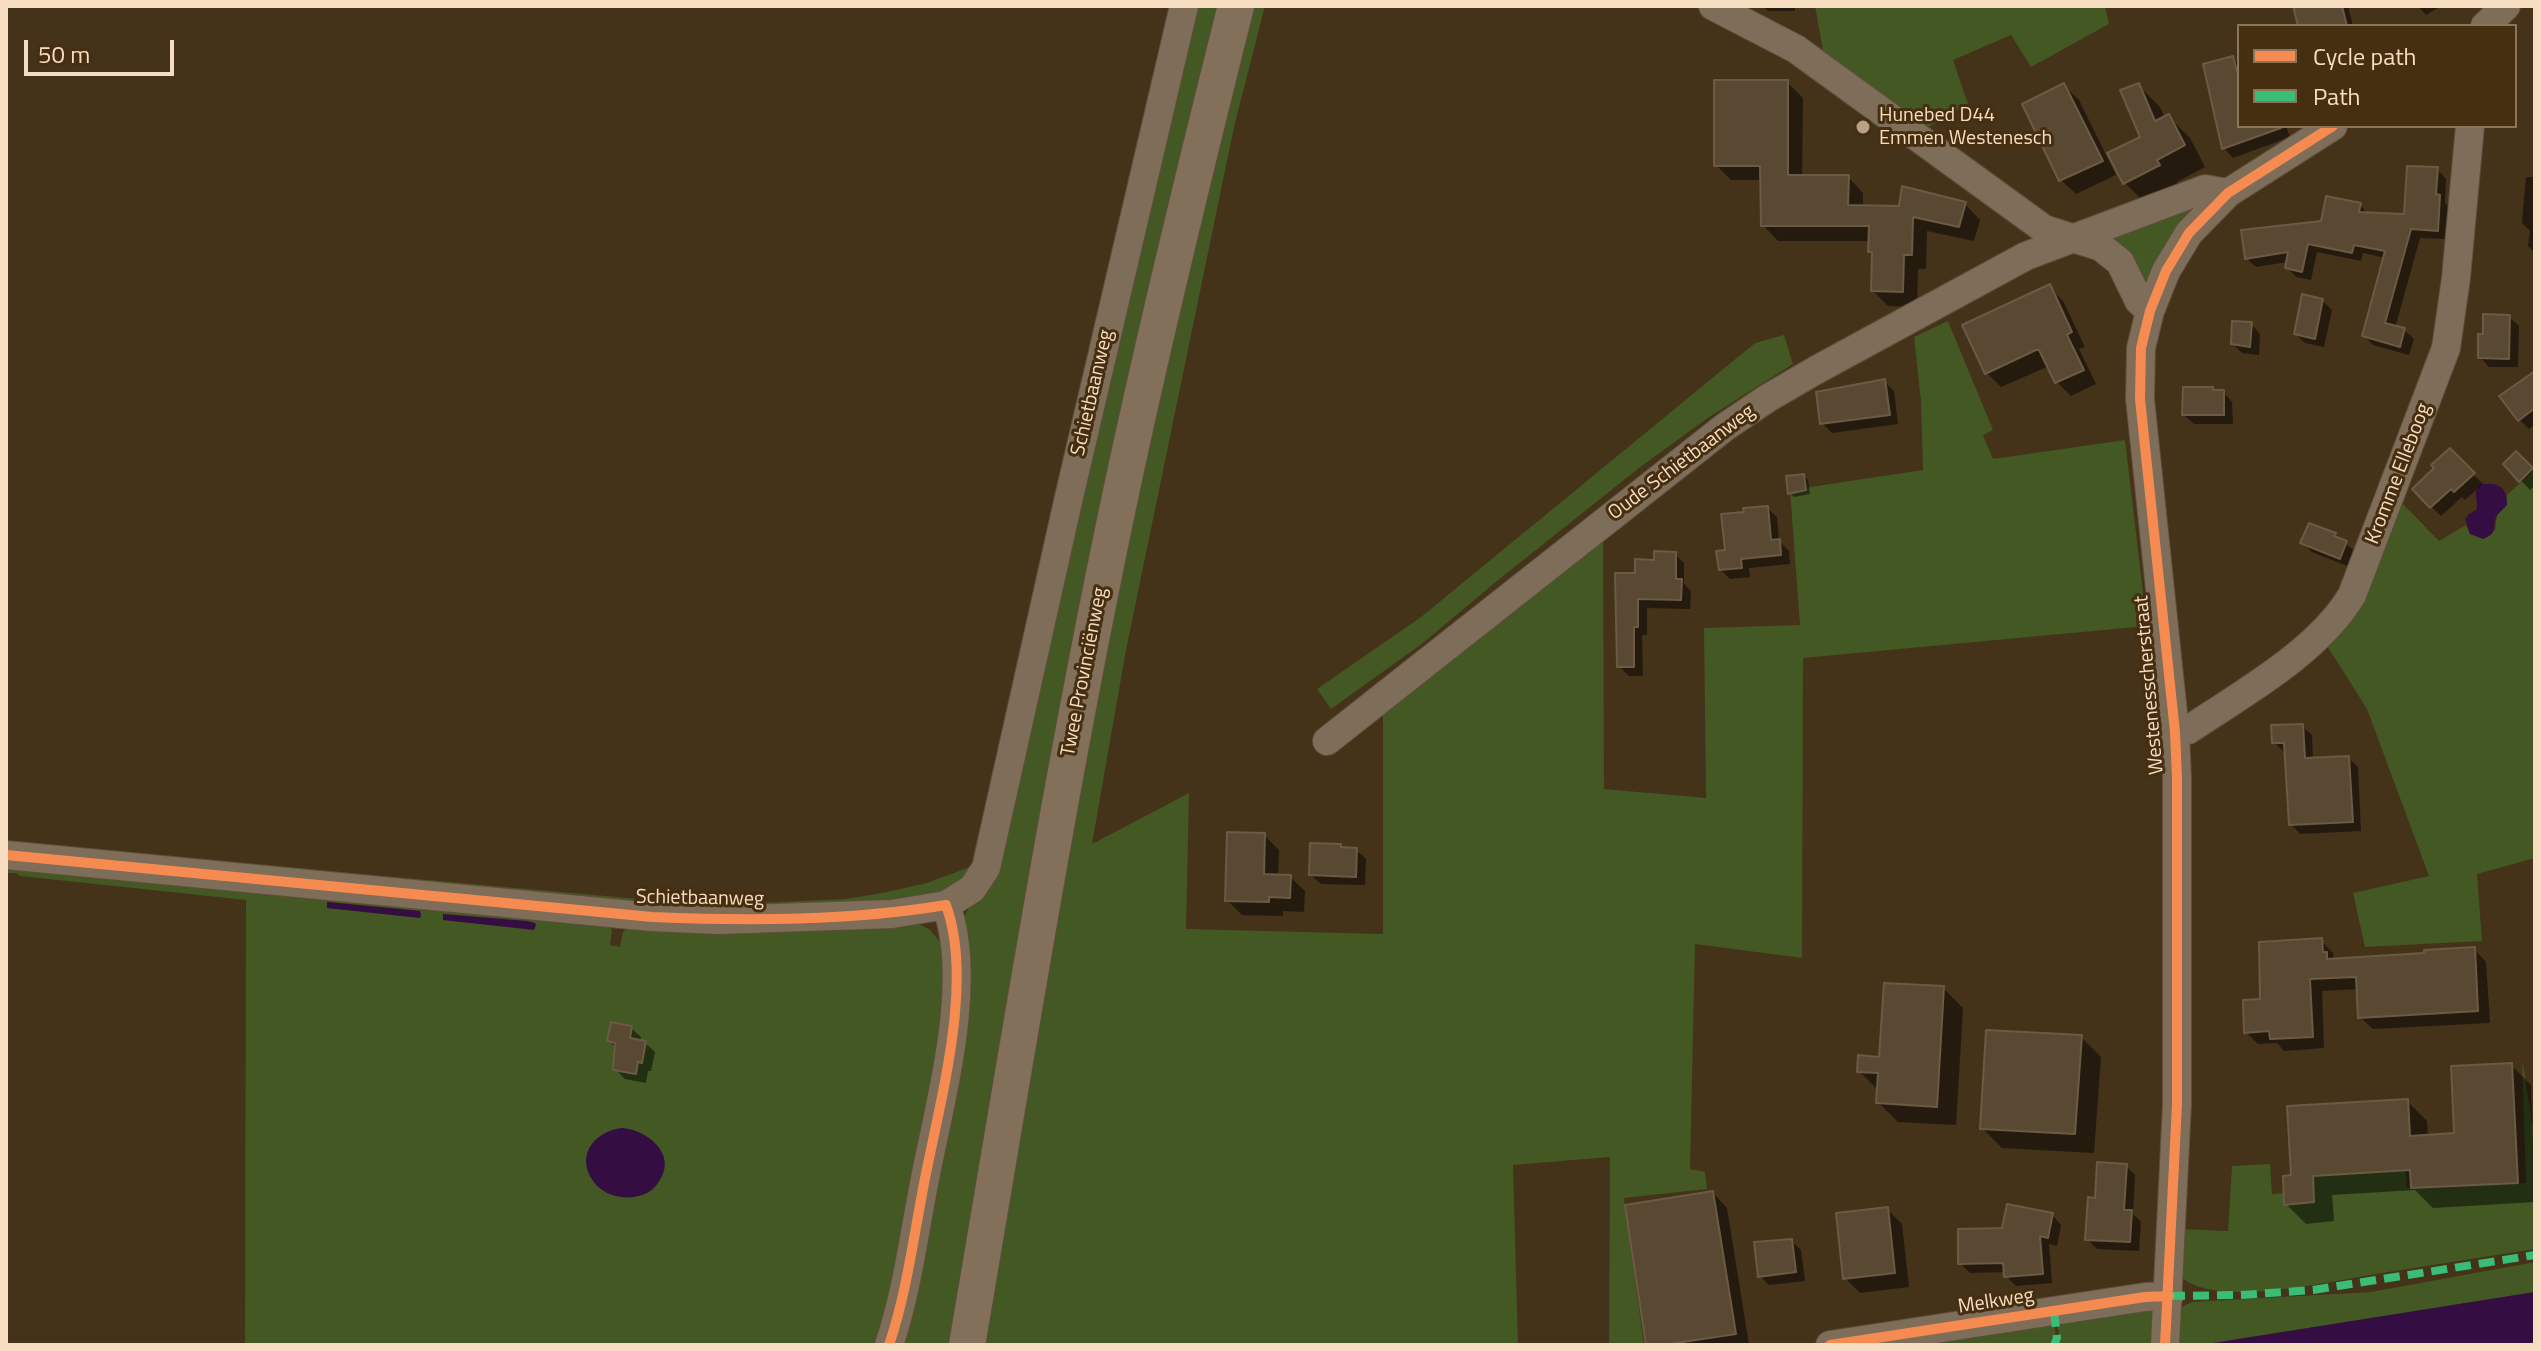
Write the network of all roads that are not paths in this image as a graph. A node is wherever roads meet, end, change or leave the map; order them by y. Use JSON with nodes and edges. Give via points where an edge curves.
{"nodes":[{"id":1,"x":1184,"y":6,"type":"edge"},
{"id":2,"x":1236,"y":6,"type":"edge"},
{"id":3,"x":1713,"y":6,"type":"edge"},
{"id":4,"x":2506,"y":6,"type":"edge"},
{"id":5,"x":2487,"y":24,"type":"edge"},
{"id":6,"x":2330,"y":128,"type":"edge"},
{"id":7,"x":2470,"y":128,"type":"edge"},
{"id":8,"x":2228,"y":193,"type":"junction"},
{"id":9,"x":2071,"y":238,"type":"junction"},
{"id":10,"x":2150,"y":311,"type":"junction"},
{"id":11,"x":2175,"y":732,"type":"junction"},
{"id":12,"x":1327,"y":741,"type":"dead end"},
{"id":13,"x":6,"y":855,"type":"edge"},
{"id":14,"x":946,"y":905,"type":"junction"},
{"id":15,"x":2169,"y":1296,"type":"junction"},
{"id":16,"x":2166,"y":1335,"type":"edge"},
{"id":17,"x":889,"y":1345,"type":"edge"},
{"id":18,"x":967,"y":1345,"type":"edge"},
{"id":19,"x":1830,"y":1345,"type":"edge"}],
"edges":[{"from":1,"to":14,"type":"street","name":"Schietbaanweg","via":[[986,868],[972,889]]},
{"from":2,"to":18,"type":"main road","name":"Twee Provinciënweg","via":[[1155,339],[1095,620]]},
{"from":3,"to":9,"type":"street","via":[[1796,49],[2044,229]]},
{"from":4,"to":5,"type":"street"},
{"from":6,"to":8,"type":"street","name":"Westenesscherstraat"},
{"from":7,"to":11,"type":"street","name":"Kromme Elleboog","via":[[2446,348],[2352,595],[2327,629],[2292,658],[2188,730]]},
{"from":8,"to":9,"type":"street","name":"Oude Schietbaanweg","via":[[2205,189]]},
{"from":8,"to":10,"type":"street","name":"Westenesscherstraat","via":[[2189,233]]},
{"from":9,"to":10,"type":"street","via":[[2101,247],[2120,262],[2139,301]]},
{"from":9,"to":12,"type":"street","name":"Oude Schietbaanweg","via":[[2002,267],[1744,413]]},
{"from":10,"to":11,"type":"street","name":"Westenesscherstraat","via":[[2141,348],[2140,399]]},
{"from":11,"to":15,"type":"street","name":"Westenesscherstraat","via":[[2177,1088]]},
{"from":13,"to":14,"type":"street","name":"Schietbaanweg","via":[[652,917],[870,915]]},
{"from":14,"to":17,"type":"street","via":[[957,960],[953,1034],[904,1293]]},
{"from":15,"to":16,"type":"street","name":"Westenesscherstraat"},
{"from":15,"to":19,"type":"street","name":"Melkweg"}]}
